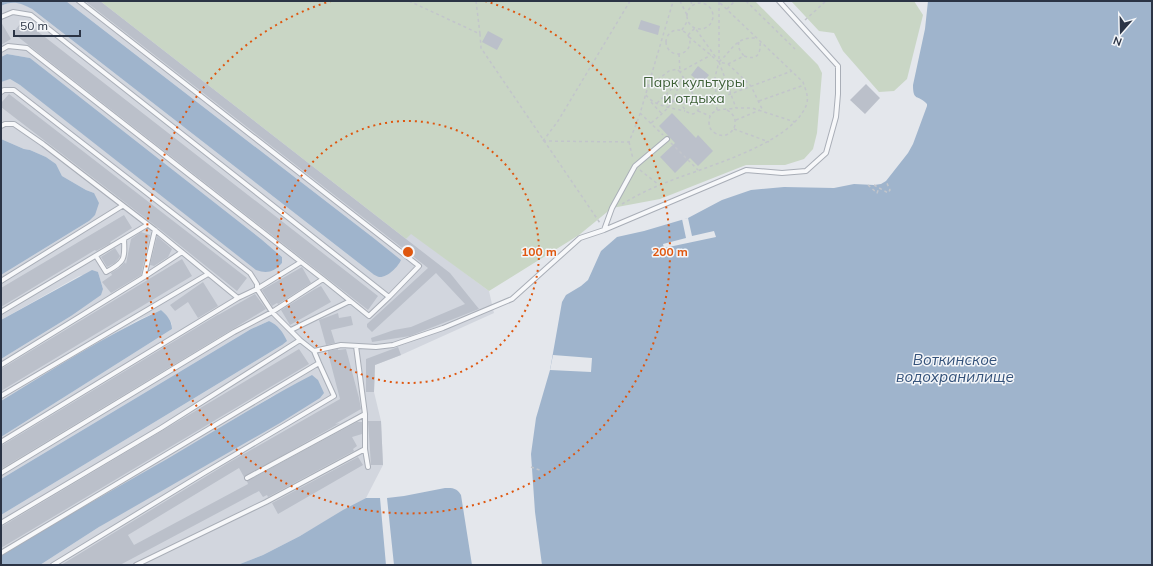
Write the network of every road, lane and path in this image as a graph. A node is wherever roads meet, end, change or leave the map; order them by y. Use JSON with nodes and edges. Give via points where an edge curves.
{"nodes":[{"id":1,"x":79,"y":1,"type":"edge"},
{"id":2,"x":409,"y":1,"type":"edge"},
{"id":3,"x":476,"y":1,"type":"edge"},
{"id":4,"x":630,"y":1,"type":"edge"},
{"id":5,"x":674,"y":1,"type":"edge"},
{"id":6,"x":680,"y":1,"type":"edge"},
{"id":7,"x":691,"y":1,"type":"edge"},
{"id":8,"x":735,"y":1,"type":"edge"},
{"id":9,"x":746,"y":1,"type":"edge"},
{"id":10,"x":779,"y":1,"type":"edge"},
{"id":11,"x":826,"y":1,"type":"edge"},
{"id":12,"x":719,"y":2,"type":"edge"},
{"id":13,"x":692,"y":6,"type":"junction"},
{"id":14,"x":727,"y":9,"type":"junction"},
{"id":15,"x":687,"y":15,"type":"junction"},
{"id":16,"x":1,"y":17,"type":"edge"},
{"id":17,"x":688,"y":20,"type":"junction"},
{"id":18,"x":800,"y":24,"type":"junction"},
{"id":19,"x":695,"y":28,"type":"junction"},
{"id":20,"x":682,"y":30,"type":"junction"},
{"id":21,"x":480,"y":34,"type":"junction"},
{"id":22,"x":688,"y":36,"type":"junction"},
{"id":23,"x":757,"y":38,"type":"junction"},
{"id":24,"x":739,"y":41,"type":"junction"},
{"id":25,"x":760,"y":41,"type":"junction"},
{"id":26,"x":795,"y":49,"type":"dead end"},
{"id":27,"x":1,"y":50,"type":"edge"},
{"id":28,"x":679,"y":54,"type":"junction"},
{"id":29,"x":710,"y":55,"type":"junction"},
{"id":30,"x":744,"y":56,"type":"junction"},
{"id":31,"x":719,"y":62,"type":"junction"},
{"id":32,"x":728,"y":64,"type":"junction"},
{"id":33,"x":792,"y":71,"type":"junction"},
{"id":34,"x":680,"y":72,"type":"junction"},
{"id":35,"x":683,"y":76,"type":"junction"},
{"id":36,"x":678,"y":82,"type":"junction"},
{"id":37,"x":804,"y":85,"type":"junction"},
{"id":38,"x":751,"y":86,"type":"junction"},
{"id":39,"x":647,"y":88,"type":"junction"},
{"id":40,"x":1,"y":92,"type":"edge"},
{"id":41,"x":646,"y":94,"type":"junction"},
{"id":42,"x":731,"y":94,"type":"junction"},
{"id":43,"x":696,"y":98,"type":"junction"},
{"id":44,"x":717,"y":99,"type":"junction"},
{"id":45,"x":650,"y":100,"type":"junction"},
{"id":46,"x":685,"y":100,"type":"junction"},
{"id":47,"x":758,"y":101,"type":"junction"},
{"id":48,"x":672,"y":102,"type":"junction"},
{"id":49,"x":657,"y":103,"type":"junction"},
{"id":50,"x":669,"y":108,"type":"junction"},
{"id":51,"x":736,"y":108,"type":"junction"},
{"id":52,"x":717,"y":110,"type":"junction"},
{"id":53,"x":727,"y":110,"type":"junction"},
{"id":54,"x":760,"y":110,"type":"junction"},
{"id":55,"x":685,"y":111,"type":"junction"},
{"id":56,"x":698,"y":111,"type":"junction"},
{"id":57,"x":763,"y":111,"type":"junction"},
{"id":58,"x":662,"y":114,"type":"junction"},
{"id":59,"x":710,"y":116,"type":"junction"},
{"id":60,"x":735,"y":120,"type":"junction"},
{"id":61,"x":795,"y":122,"type":"junction"},
{"id":62,"x":651,"y":123,"type":"dead end"},
{"id":63,"x":1,"y":126,"type":"edge"},
{"id":64,"x":734,"y":128,"type":"junction"},
{"id":65,"x":667,"y":139,"type":"dead end"},
{"id":66,"x":543,"y":141,"type":"junction"},
{"id":67,"x":769,"y":142,"type":"junction"},
{"id":68,"x":886,"y":181,"type":"dead end"},
{"id":69,"x":868,"y":185,"type":"dead end"},
{"id":70,"x":874,"y":185,"type":"dead end"},
{"id":71,"x":879,"y":188,"type":"junction"},
{"id":72,"x":122,"y":206,"type":"junction"},
{"id":73,"x":612,"y":208,"type":"junction"},
{"id":74,"x":147,"y":225,"type":"junction"},
{"id":75,"x":154,"y":230,"type":"junction"},
{"id":76,"x":604,"y":230,"type":"junction"},
{"id":77,"x":124,"y":239,"type":"junction"},
{"id":78,"x":182,"y":252,"type":"junction"},
{"id":79,"x":96,"y":256,"type":"junction"},
{"id":80,"x":301,"y":262,"type":"junction"},
{"id":81,"x":208,"y":274,"type":"junction"},
{"id":82,"x":144,"y":277,"type":"junction"},
{"id":83,"x":323,"y":279,"type":"junction"},
{"id":84,"x":1,"y":281,"type":"edge"},
{"id":85,"x":257,"y":289,"type":"junction"},
{"id":86,"x":389,"y":297,"type":"junction"},
{"id":87,"x":238,"y":298,"type":"junction"},
{"id":88,"x":350,"y":301,"type":"junction"},
{"id":89,"x":1,"y":312,"type":"edge"},
{"id":90,"x":272,"y":312,"type":"junction"},
{"id":91,"x":290,"y":330,"type":"junction"},
{"id":92,"x":300,"y":340,"type":"junction"},
{"id":93,"x":356,"y":346,"type":"junction"},
{"id":94,"x":314,"y":351,"type":"junction"},
{"id":95,"x":319,"y":363,"type":"junction"},
{"id":96,"x":1,"y":365,"type":"edge"},
{"id":97,"x":1,"y":396,"type":"edge"},
{"id":98,"x":365,"y":414,"type":"junction"},
{"id":99,"x":1,"y":442,"type":"edge"},
{"id":100,"x":365,"y":449,"type":"junction"},
{"id":101,"x":368,"y":467,"type":"dead end"},
{"id":102,"x":531,"y":467,"type":"dead end"},
{"id":103,"x":542,"y":471,"type":"dead end"},
{"id":104,"x":1,"y":472,"type":"edge"},
{"id":105,"x":247,"y":478,"type":"dead end"},
{"id":106,"x":1,"y":523,"type":"edge"},
{"id":107,"x":1,"y":553,"type":"edge"},
{"id":108,"x":53,"y":565,"type":"edge"},
{"id":109,"x":136,"y":565,"type":"edge"}],
"edges":[{"from":1,"to":86,"type":"lane","via":[[419,266]]},
{"from":2,"to":21,"type":"path"},
{"from":3,"to":21,"type":"path"},
{"from":4,"to":66,"type":"path","via":[[558,121]]},
{"from":5,"to":39,"type":"path"},
{"from":6,"to":15,"type":"path"},
{"from":7,"to":13,"type":"path"},
{"from":8,"to":14,"type":"path"},
{"from":9,"to":26,"type":"path"},
{"from":10,"to":18,"type":"lane"},
{"from":11,"to":18,"type":"path"},
{"from":12,"to":14,"type":"path"},
{"from":12,"to":31,"type":"path"},
{"from":13,"to":15,"type":"path"},
{"from":13,"to":19,"type":"path","via":[[704,4],[709,7],[712,14],[712,20],[707,26]]},
{"from":14,"to":23,"type":"path"},
{"from":15,"to":17,"type":"path"},
{"from":16,"to":86,"type":"lane","via":[[13,12],[31,15]]},
{"from":17,"to":19,"type":"path"},
{"from":17,"to":20,"type":"path"},
{"from":18,"to":76,"type":"lane","via":[[838,66],[836,117],[826,153],[806,171],[782,174],[746,170]]},
{"from":19,"to":22,"type":"path"},
{"from":19,"to":31,"type":"path"},
{"from":20,"to":22,"type":"path"},
{"from":20,"to":28,"type":"path","via":[[670,32],[665,41],[669,50]]},
{"from":21,"to":66,"type":"path","via":[[481,48]]},
{"from":22,"to":28,"type":"path","via":[[688,48]]},
{"from":22,"to":29,"type":"path"},
{"from":23,"to":24,"type":"path"},
{"from":23,"to":25,"type":"path"},
{"from":24,"to":30,"type":"path","via":[[739,49]]},
{"from":24,"to":31,"type":"path"},
{"from":25,"to":30,"type":"path","via":[[759,54],[750,58]]},
{"from":25,"to":33,"type":"path"},
{"from":27,"to":80,"type":"lane","via":[[8,46],[27,48]]},
{"from":28,"to":34,"type":"path"},
{"from":29,"to":31,"type":"path"},
{"from":29,"to":34,"type":"path"},
{"from":30,"to":32,"type":"path"},
{"from":31,"to":32,"type":"path"},
{"from":31,"to":42,"type":"path"},
{"from":31,"to":44,"type":"path","via":[[715,77]]},
{"from":32,"to":38,"type":"path"},
{"from":33,"to":37,"type":"path"},
{"from":33,"to":38,"type":"path"},
{"from":34,"to":35,"type":"path"},
{"from":34,"to":39,"type":"path","via":[[675,68]]},
{"from":35,"to":36,"type":"path"},
{"from":35,"to":43,"type":"path"},
{"from":36,"to":48,"type":"path"},
{"from":36,"to":49,"type":"path"},
{"from":37,"to":47,"type":"path"},
{"from":37,"to":61,"type":"path","via":[[807,101]]},
{"from":38,"to":42,"type":"path"},
{"from":38,"to":47,"type":"path"},
{"from":39,"to":41,"type":"path"},
{"from":40,"to":85,"type":"lane","via":[[14,90],[250,273],[257,284]]},
{"from":41,"to":45,"type":"path"},
{"from":41,"to":66,"type":"path","via":[[629,142]]},
{"from":42,"to":44,"type":"path"},
{"from":42,"to":51,"type":"path"},
{"from":43,"to":46,"type":"path"},
{"from":43,"to":56,"type":"path","via":[[700,104]]},
{"from":44,"to":52,"type":"path"},
{"from":45,"to":49,"type":"path"},
{"from":45,"to":58,"type":"path"},
{"from":46,"to":48,"type":"path"},
{"from":46,"to":55,"type":"path"},
{"from":47,"to":57,"type":"path"},
{"from":48,"to":50,"type":"path"},
{"from":49,"to":50,"type":"path"},
{"from":50,"to":55,"type":"path"},
{"from":50,"to":58,"type":"path"},
{"from":51,"to":53,"type":"path"},
{"from":51,"to":54,"type":"path"},
{"from":52,"to":53,"type":"path"},
{"from":52,"to":59,"type":"path"},
{"from":53,"to":60,"type":"path","via":[[732,113]]},
{"from":54,"to":57,"type":"path"},
{"from":54,"to":60,"type":"path"},
{"from":55,"to":56,"type":"path","via":[[692,114]]},
{"from":56,"to":59,"type":"path"},
{"from":57,"to":61,"type":"path"},
{"from":58,"to":62,"type":"path"},
{"from":59,"to":64,"type":"path","via":[[710,127],[715,133],[725,135]]},
{"from":60,"to":64,"type":"path"},
{"from":61,"to":67,"type":"path"},
{"from":63,"to":72,"type":"lane","via":[[14,124]]},
{"from":64,"to":67,"type":"path"},
{"from":65,"to":73,"type":"lane","via":[[635,166]]},
{"from":66,"to":76,"type":"path"},
{"from":67,"to":73,"type":"path","via":[[659,185]]},
{"from":68,"to":71,"type":"path","via":[[890,190],[888,193]]},
{"from":69,"to":71,"type":"path","via":[[877,193]]},
{"from":70,"to":71,"type":"path"},
{"from":72,"to":74,"type":"lane"},
{"from":72,"to":84,"type":"lane"},
{"from":73,"to":76,"type":"lane"},
{"from":74,"to":75,"type":"lane"},
{"from":74,"to":77,"type":"lane"},
{"from":75,"to":78,"type":"lane"},
{"from":75,"to":82,"type":"lane"},
{"from":76,"to":93,"type":"lane","via":[[580,238],[512,299],[443,328],[393,345]]},
{"from":77,"to":79,"type":"lane"},
{"from":77,"to":79,"type":"lane","via":[[124,256],[120,265],[106,272]]},
{"from":78,"to":81,"type":"lane"},
{"from":78,"to":82,"type":"lane"},
{"from":79,"to":89,"type":"lane"},
{"from":80,"to":83,"type":"lane"},
{"from":80,"to":85,"type":"lane"},
{"from":81,"to":87,"type":"lane"},
{"from":81,"to":97,"type":"lane"},
{"from":82,"to":96,"type":"lane"},
{"from":83,"to":88,"type":"lane"},
{"from":83,"to":90,"type":"lane"},
{"from":85,"to":87,"type":"lane"},
{"from":85,"to":90,"type":"lane"},
{"from":86,"to":88,"type":"lane","via":[[369,316]]},
{"from":87,"to":99,"type":"lane"},
{"from":88,"to":91,"type":"lane"},
{"from":90,"to":91,"type":"lane"},
{"from":90,"to":104,"type":"lane","via":[[234,332]]},
{"from":91,"to":92,"type":"lane"},
{"from":92,"to":94,"type":"lane"},
{"from":92,"to":106,"type":"lane","via":[[161,428]]},
{"from":93,"to":94,"type":"lane","via":[[341,345]]},
{"from":93,"to":98,"type":"lane"},
{"from":94,"to":95,"type":"lane"},
{"from":95,"to":107,"type":"lane"},
{"from":95,"to":108,"type":"lane","via":[[334,396]]},
{"from":98,"to":100,"type":"lane"},
{"from":98,"to":105,"type":"lane"},
{"from":100,"to":101,"type":"lane"},
{"from":100,"to":109,"type":"lane","via":[[266,502]]},
{"from":102,"to":103,"type":"path"}]}
